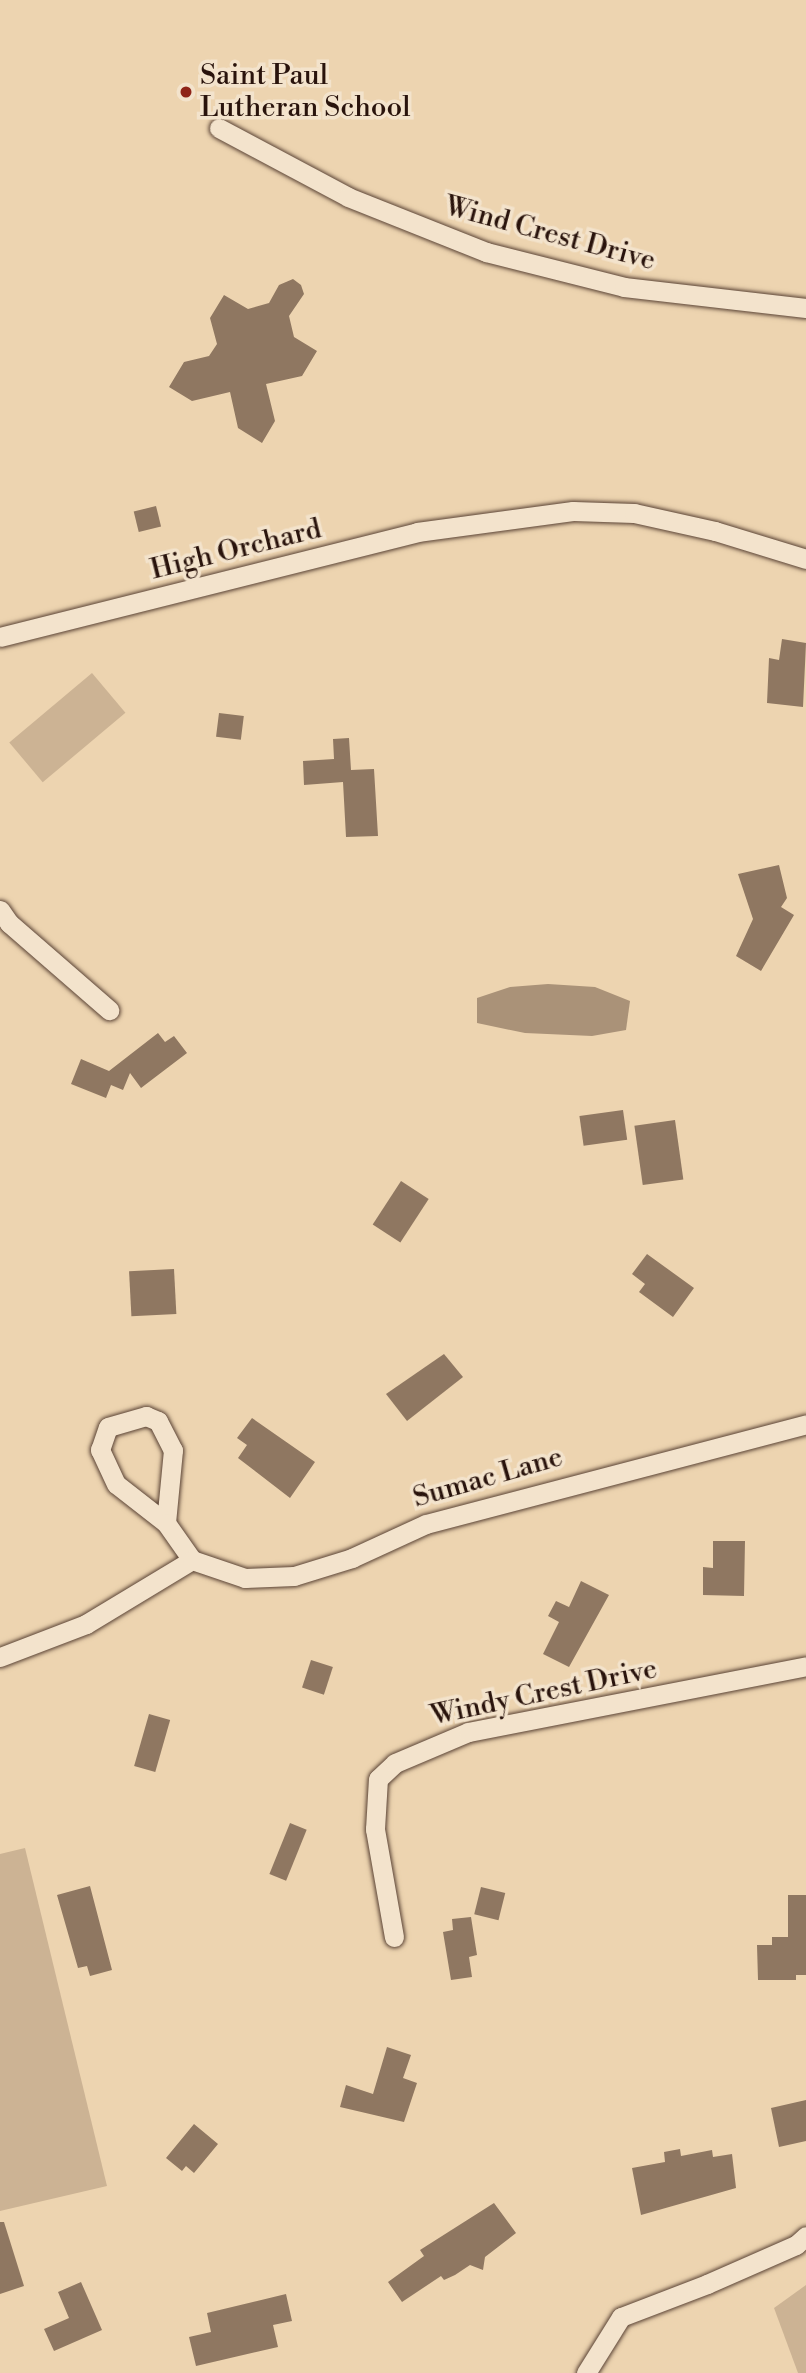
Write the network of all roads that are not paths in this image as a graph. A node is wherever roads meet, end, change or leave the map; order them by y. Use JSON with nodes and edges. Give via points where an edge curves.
{"nodes":[{"id":1,"x":219,"y":128,"type":"dead end"},
{"id":2,"x":806,"y":308,"type":"edge"},
{"id":3,"x":806,"y":559,"type":"edge"},
{"id":4,"x":0,"y":637,"type":"edge"},
{"id":5,"x":0,"y":910,"type":"edge"},
{"id":6,"x":109,"y":1010,"type":"dead end"},
{"id":7,"x":806,"y":1424,"type":"edge"},
{"id":8,"x":166,"y":1522,"type":"junction"},
{"id":9,"x":192,"y":1560,"type":"junction"},
{"id":10,"x":0,"y":1657,"type":"edge"},
{"id":11,"x":806,"y":1666,"type":"edge"},
{"id":12,"x":394,"y":1937,"type":"dead end"},
{"id":13,"x":806,"y":2236,"type":"edge"},
{"id":14,"x":586,"y":2373,"type":"edge"}],
"edges":[{"from":1,"to":2,"type":"street","name":"Wind Crest Drive","via":[[348,197],[485,252],[624,287]]},
{"from":3,"to":4,"type":"street","name":"High Orchard","via":[[715,531],[634,513],[573,511],[488,526],[416,532]]},
{"from":5,"to":6,"type":"street"},
{"from":7,"to":9,"type":"street","name":"Sumac Lane","via":[[426,1524],[352,1558],[294,1576],[245,1578]]},
{"from":8,"to":8,"type":"street","via":[[124,1492],[105,1467],[102,1436],[118,1420],[146,1416],[158,1421],[167,1434],[174,1466]]},
{"from":8,"to":9,"type":"street"},
{"from":9,"to":10,"type":"street","via":[[86,1624]]},
{"from":11,"to":12,"type":"street","name":"Windy Crest Drive","via":[[468,1732],[395,1763],[378,1779],[374,1829]]},
{"from":13,"to":14,"type":"street","via":[[796,2245],[707,2284],[621,2317]]}]}
